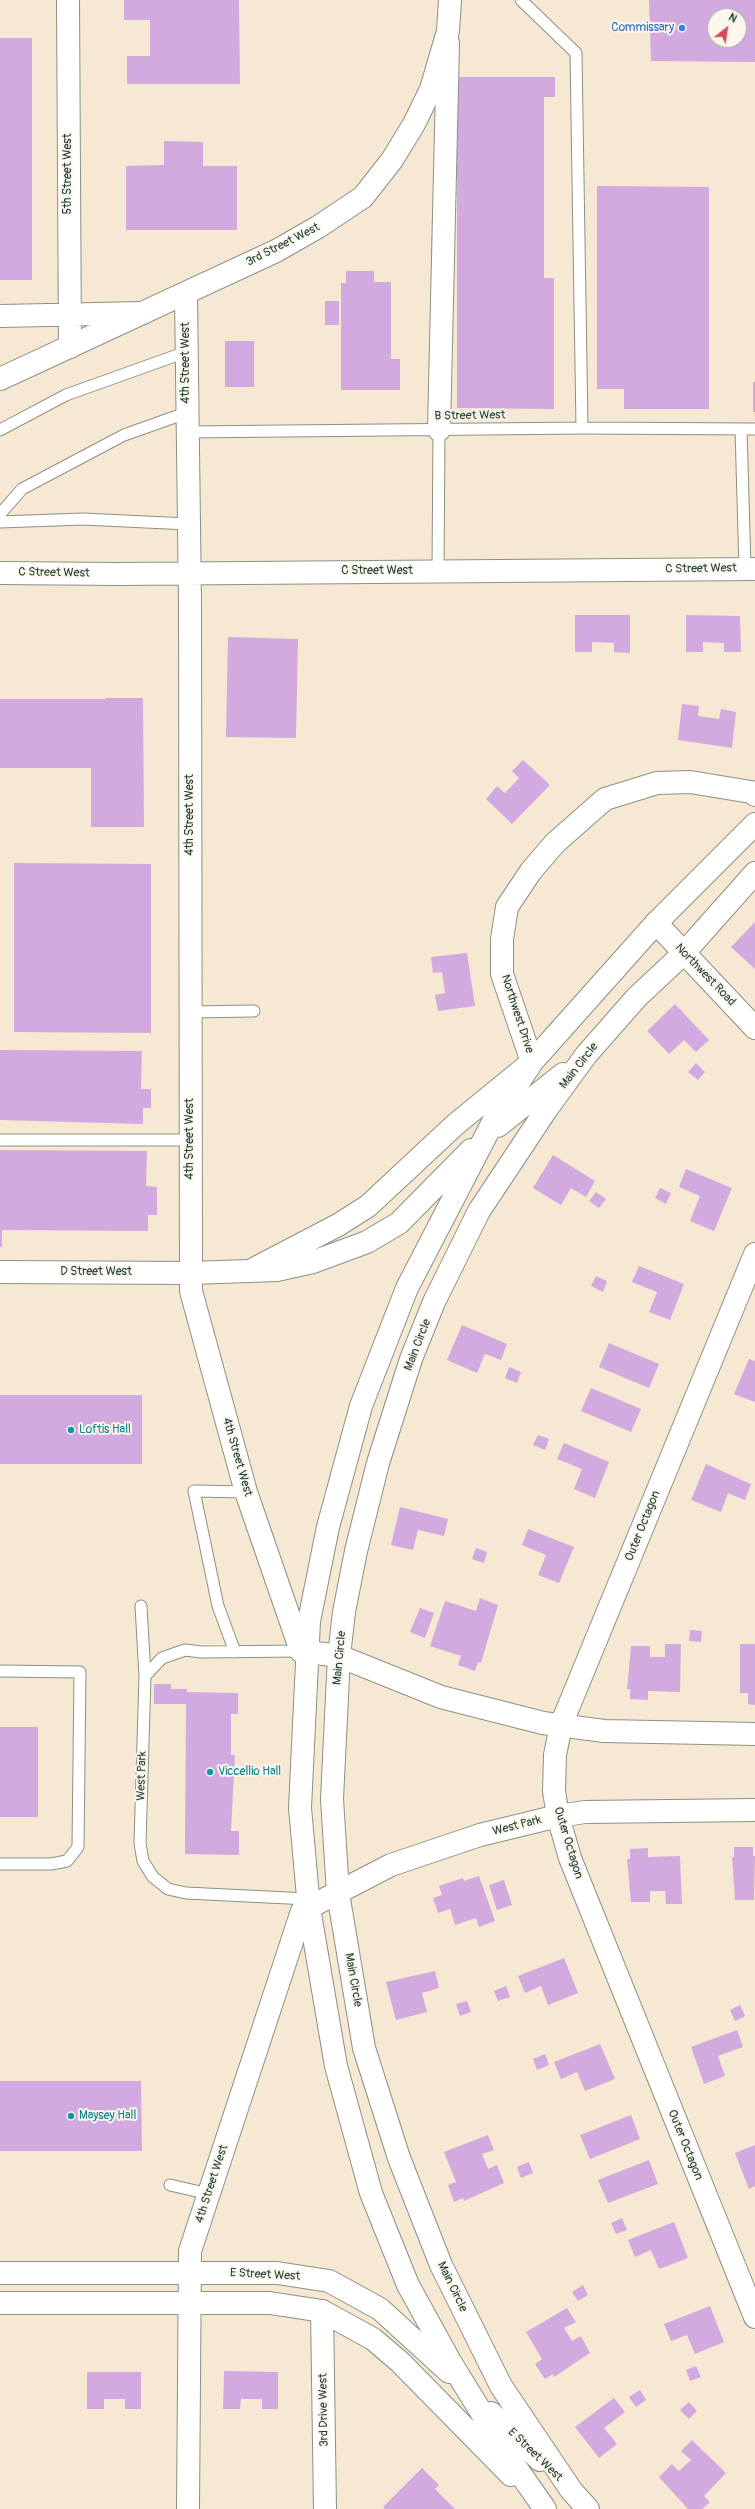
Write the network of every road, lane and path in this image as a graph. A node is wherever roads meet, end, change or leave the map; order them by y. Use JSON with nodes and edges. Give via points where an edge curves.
{"nodes":[{"id":1,"x":68,"y":0,"type":"edge"},
{"id":2,"x":450,"y":0,"type":"edge"},
{"id":3,"x":521,"y":0,"type":"edge"},
{"id":4,"x":448,"y":31,"type":"junction"},
{"id":5,"x":186,"y":294,"type":"junction"},
{"id":6,"x":143,"y":313,"type":"junction"},
{"id":7,"x":68,"y":314,"type":"junction"},
{"id":8,"x":0,"y":316,"type":"edge"},
{"id":9,"x":70,"y":347,"type":"junction"},
{"id":10,"x":186,"y":352,"type":"junction"},
{"id":11,"x":0,"y":379,"type":"edge"},
{"id":12,"x":186,"y":422,"type":"junction"},
{"id":13,"x":582,"y":428,"type":"junction"},
{"id":14,"x":741,"y":429,"type":"junction"},
{"id":15,"x":755,"y":429,"type":"edge"},
{"id":16,"x":0,"y":430,"type":"edge"},
{"id":17,"x":439,"y":430,"type":"junction"},
{"id":18,"x":0,"y":514,"type":"edge"},
{"id":19,"x":0,"y":522,"type":"edge"},
{"id":20,"x":188,"y":524,"type":"junction"},
{"id":21,"x":750,"y":569,"type":"edge"},
{"id":22,"x":438,"y":571,"type":"junction"},
{"id":23,"x":0,"y":572,"type":"edge"},
{"id":24,"x":189,"y":573,"type":"junction"},
{"id":25,"x":755,"y":795,"type":"edge"},
{"id":26,"x":755,"y":824,"type":"edge"},
{"id":27,"x":755,"y":874,"type":"edge"},
{"id":28,"x":656,"y":923,"type":"junction"},
{"id":29,"x":684,"y":954,"type":"junction"},
{"id":30,"x":254,"y":1011,"type":"dead end"},
{"id":31,"x":190,"y":1012,"type":"junction"},
{"id":32,"x":755,"y":1028,"type":"edge"},
{"id":33,"x":586,"y":1055,"type":"junction"},
{"id":34,"x":532,"y":1062,"type":"junction"},
{"id":35,"x":486,"y":1135,"type":"junction"},
{"id":36,"x":0,"y":1140,"type":"edge"},
{"id":37,"x":190,"y":1140,"type":"junction"},
{"id":38,"x":755,"y":1254,"type":"edge"},
{"id":39,"x":250,"y":1271,"type":"junction"},
{"id":40,"x":0,"y":1272,"type":"edge"},
{"id":41,"x":191,"y":1273,"type":"junction"},
{"id":42,"x":246,"y":1492,"type":"junction"},
{"id":43,"x":141,"y":1606,"type":"dead end"},
{"id":44,"x":304,"y":1651,"type":"junction"},
{"id":45,"x":235,"y":1652,"type":"junction"},
{"id":46,"x":339,"y":1656,"type":"junction"},
{"id":47,"x":0,"y":1671,"type":"edge"},
{"id":48,"x":145,"y":1676,"type":"junction"},
{"id":49,"x":561,"y":1725,"type":"junction"},
{"id":50,"x":755,"y":1734,"type":"edge"},
{"id":51,"x":755,"y":1810,"type":"edge"},
{"id":52,"x":558,"y":1816,"type":"junction"},
{"id":53,"x":0,"y":1864,"type":"edge"},
{"id":54,"x":338,"y":1893,"type":"junction"},
{"id":55,"x":309,"y":1904,"type":"junction"},
{"id":56,"x":170,"y":2185,"type":"dead end"},
{"id":57,"x":209,"y":2194,"type":"junction"},
{"id":58,"x":0,"y":2273,"type":"edge"},
{"id":59,"x":190,"y":2273,"type":"junction"},
{"id":60,"x":190,"y":2303,"type":"junction"},
{"id":61,"x":0,"y":2304,"type":"edge"},
{"id":62,"x":322,"y":2311,"type":"junction"},
{"id":63,"x":755,"y":2317,"type":"edge"},
{"id":64,"x":468,"y":2391,"type":"junction"},
{"id":65,"x":571,"y":2490,"type":"junction"},
{"id":66,"x":543,"y":2506,"type":"edge"},
{"id":67,"x":188,"y":2509,"type":"edge"},
{"id":68,"x":325,"y":2509,"type":"edge"},
{"id":69,"x":588,"y":2509,"type":"edge"}],
"edges":[{"from":1,"to":7,"type":"street","name":"5th Street West"},
{"from":2,"to":4,"type":"street","name":"3rd Street West"},
{"from":3,"to":13,"type":"lane","via":[[576,52]]},
{"from":4,"to":5,"type":"street","name":"3rd Street West","via":[[431,88],[414,124],[392,160],[363,197],[276,251]]},
{"from":4,"to":17,"type":"street"},
{"from":5,"to":6,"type":"street","name":"3rd Street West"},
{"from":5,"to":10,"type":"street","name":"4th Street West"},
{"from":6,"to":7,"type":"street"},
{"from":6,"to":9,"type":"street","name":"3rd Street West"},
{"from":7,"to":8,"type":"street"},
{"from":7,"to":9,"type":"street","name":"5th Street West"},
{"from":9,"to":11,"type":"street","name":"3rd Street West"},
{"from":10,"to":12,"type":"street","name":"4th Street West"},
{"from":10,"to":16,"type":"lane","via":[[66,395]]},
{"from":12,"to":17,"type":"lane","name":"B Street West"},
{"from":12,"to":18,"type":"lane","name":"B Street West","via":[[124,435],[22,489]]},
{"from":12,"to":20,"type":"street","name":"4th Street West"},
{"from":13,"to":14,"type":"lane","name":"B Street West"},
{"from":13,"to":17,"type":"lane","name":"B Street West"},
{"from":14,"to":15,"type":"lane","name":"B Street West"},
{"from":14,"to":21,"type":"lane"},
{"from":17,"to":22,"type":"lane"},
{"from":19,"to":20,"type":"lane","via":[[84,519]]},
{"from":20,"to":24,"type":"street","name":"4th Street West"},
{"from":21,"to":22,"type":"street","name":"C Street West"},
{"from":22,"to":24,"type":"street","name":"C Street West"},
{"from":23,"to":24,"type":"street","name":"C Street West"},
{"from":24,"to":31,"type":"street","name":"4th Street West"},
{"from":25,"to":34,"type":"street","name":"Northwest Drive","via":[[751,792],[690,782],[657,783],[605,799],[555,843],[507,907],[502,939],[502,974]]},
{"from":26,"to":28,"type":"street","name":"Northwest Drive"},
{"from":27,"to":29,"type":"street","name":"Main Circle"},
{"from":28,"to":29,"type":"street","name":"Northwest Road"},
{"from":28,"to":34,"type":"street","name":"Northwest Drive"},
{"from":29,"to":32,"type":"street","name":"Northwest Road"},
{"from":29,"to":33,"type":"street","name":"Main Circle","via":[[637,997]]},
{"from":30,"to":31,"type":"lane"},
{"from":31,"to":37,"type":"street","name":"4th Street West"},
{"from":33,"to":35,"type":"street","name":"Northwest Drive"},
{"from":33,"to":46,"type":"street","name":"Main Circle","via":[[479,1211],[434,1302],[411,1359],[378,1463],[356,1551],[344,1612]]},
{"from":34,"to":35,"type":"street"},
{"from":34,"to":39,"type":"street","name":"Northwest Drive","via":[[456,1124],[368,1206],[338,1225]]},
{"from":35,"to":39,"type":"street","name":"Northwest Drive","via":[[399,1223],[367,1242],[313,1262],[277,1270]]},
{"from":35,"to":44,"type":"street","via":[[407,1288],[361,1406],[328,1527]]},
{"from":36,"to":37,"type":"lane"},
{"from":37,"to":41,"type":"street","name":"4th Street West"},
{"from":38,"to":49,"type":"street","name":"Outer Octagon"},
{"from":39,"to":41,"type":"street","name":"Northwest Drive"},
{"from":40,"to":41,"type":"street","name":"D Street West"},
{"from":41,"to":42,"type":"street","name":"4th Street West","via":[[191,1291]]},
{"from":42,"to":44,"type":"street","name":"4th Street West"},
{"from":42,"to":45,"type":"lane","via":[[194,1491],[218,1606]]},
{"from":43,"to":48,"type":"lane","name":"West Park"},
{"from":44,"to":45,"type":"lane"},
{"from":44,"to":46,"type":"street"},
{"from":44,"to":55,"type":"street","via":[[300,1808]]},
{"from":45,"to":48,"type":"lane","via":[[185,1650],[162,1658]]},
{"from":46,"to":49,"type":"street","via":[[441,1697],[543,1723]]},
{"from":46,"to":54,"type":"street","name":"Main Circle","via":[[332,1799]]},
{"from":47,"to":53,"type":"lane","via":[[80,1672],[78,1847],[67,1860],[51,1864]]},
{"from":48,"to":55,"type":"lane","name":"West Park","via":[[140,1843],[143,1861],[153,1878],[168,1889],[186,1893]]},
{"from":49,"to":50,"type":"street","via":[[604,1731]]},
{"from":49,"to":52,"type":"street","name":"Outer Octagon","via":[[555,1762],[554,1790]]},
{"from":51,"to":52,"type":"street","name":"West Park","via":[[586,1812]]},
{"from":52,"to":54,"type":"street","name":"West Park","via":[[480,1835],[391,1865]]},
{"from":52,"to":63,"type":"street","name":"Outer Octagon","via":[[570,1858]]},
{"from":54,"to":55,"type":"street","name":"4th Street West"},
{"from":54,"to":65,"type":"street","name":"Main Circle","via":[[364,2048],[401,2165],[441,2265],[501,2386]]},
{"from":55,"to":57,"type":"street","name":"4th Street West","via":[[302,1911]]},
{"from":55,"to":64,"type":"street","via":[[336,2066],[371,2192],[408,2285]]},
{"from":56,"to":57,"type":"lane"},
{"from":57,"to":59,"type":"street","name":"4th Street West","via":[[190,2251]]},
{"from":58,"to":59,"type":"street","name":"E Street West"},
{"from":59,"to":60,"type":"street","name":"4th Street West"},
{"from":59,"to":64,"type":"street","name":"E Street West","via":[[276,2273],[329,2281],[380,2309]]},
{"from":60,"to":61,"type":"street","name":"E Street West"},
{"from":60,"to":62,"type":"street","name":"E Street West","via":[[270,2303]]},
{"from":60,"to":67,"type":"street","name":"4th Street West"},
{"from":62,"to":66,"type":"street","name":"E Street West","via":[[373,2339],[400,2362]]},
{"from":62,"to":68,"type":"street","name":"3rd Drive West"},
{"from":64,"to":65,"type":"street","name":"E Street West"},
{"from":64,"to":66,"type":"street","name":"E Street West"},
{"from":65,"to":69,"type":"street","name":"Main Circle"}]}
